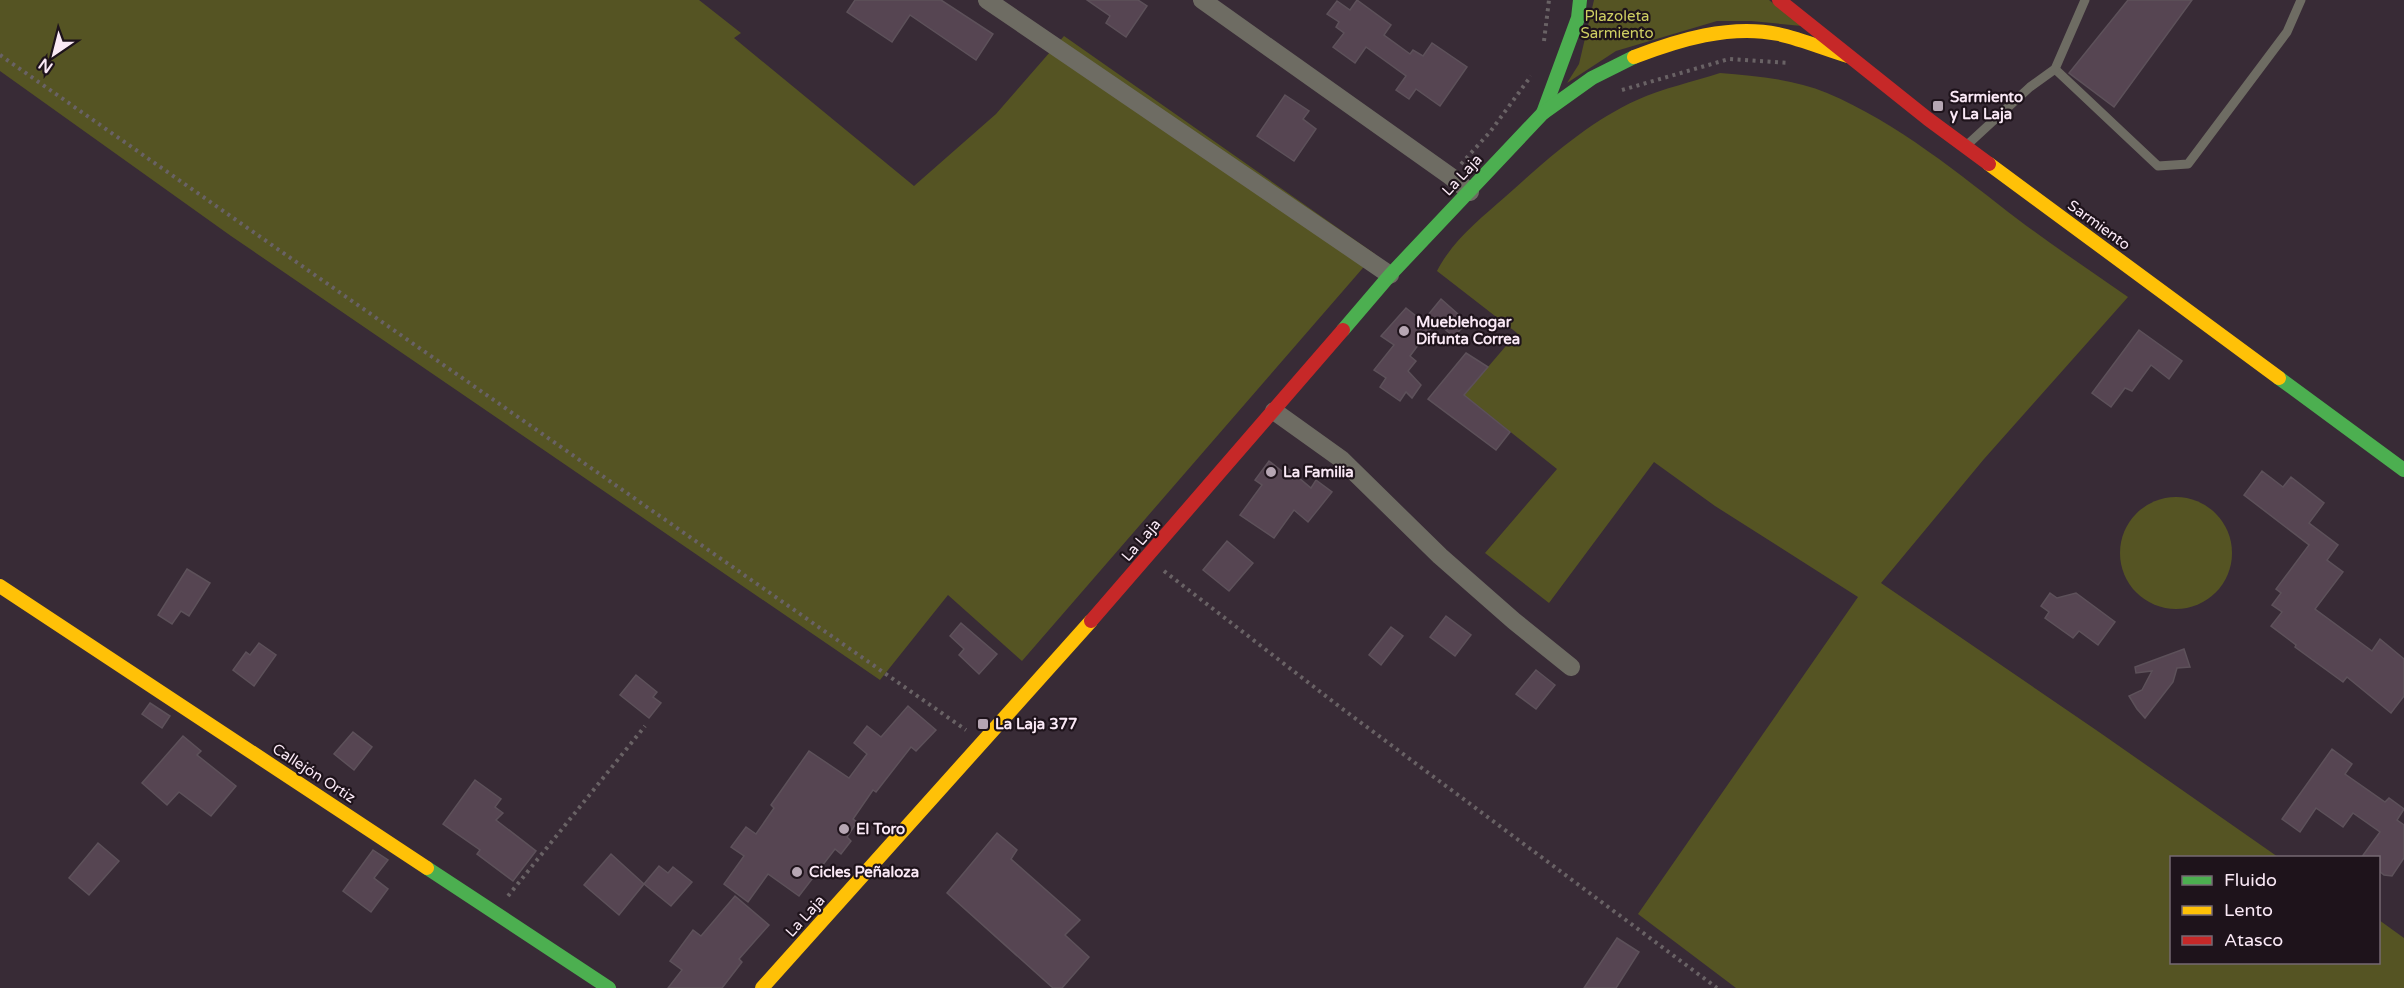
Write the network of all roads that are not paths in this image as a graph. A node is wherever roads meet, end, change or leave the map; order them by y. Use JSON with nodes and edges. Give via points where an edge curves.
{"nodes":[{"id":1,"x":987,"y":0,"type":"edge"},
{"id":2,"x":1202,"y":0,"type":"edge"},
{"id":3,"x":1580,"y":0,"type":"edge"},
{"id":4,"x":1779,"y":0,"type":"edge"},
{"id":5,"x":2085,"y":0,"type":"edge"},
{"id":6,"x":2301,"y":0,"type":"edge"},
{"id":7,"x":1848,"y":56,"type":"junction"},
{"id":8,"x":2055,"y":69,"type":"junction"},
{"id":9,"x":1543,"y":113,"type":"junction"},
{"id":10,"x":1965,"y":146,"type":"junction"},
{"id":11,"x":1470,"y":192,"type":"junction"},
{"id":12,"x":1390,"y":275,"type":"junction"},
{"id":13,"x":1274,"y":411,"type":"junction"},
{"id":14,"x":2404,"y":470,"type":"edge"},
{"id":15,"x":0,"y":586,"type":"edge"},
{"id":16,"x":1571,"y":667,"type":"dead end"},
{"id":17,"x":609,"y":988,"type":"edge"},
{"id":18,"x":762,"y":988,"type":"edge"}],
"edges":[{"from":1,"to":12,"type":"street"},
{"from":2,"to":11,"type":"street"},
{"from":3,"to":9,"type":"main road","name":"La Laja","via":[[1578,18]]},
{"from":4,"to":7,"type":"main road","name":"Sarmiento"},
{"from":5,"to":8,"type":"lane"},
{"from":6,"to":8,"type":"lane","via":[[2287,32],[2188,164],[2158,166]]},
{"from":7,"to":9,"type":"main road","name":"La Laja","via":[[1777,34],[1737,31],[1704,36],[1629,59],[1592,78]]},
{"from":7,"to":10,"type":"main road","name":"Sarmiento"},
{"from":8,"to":10,"type":"lane"},
{"from":9,"to":11,"type":"main road","name":"La Laja"},
{"from":10,"to":14,"type":"main road","name":"Sarmiento"},
{"from":11,"to":12,"type":"main road","name":"La Laja"},
{"from":12,"to":13,"type":"main road","name":"La Laja"},
{"from":13,"to":16,"type":"street","via":[[1341,459],[1440,556]]},
{"from":13,"to":18,"type":"main road","name":"La Laja","via":[[982,745]]},
{"from":15,"to":17,"type":"main road","name":"Callejón Ortiz"}]}
